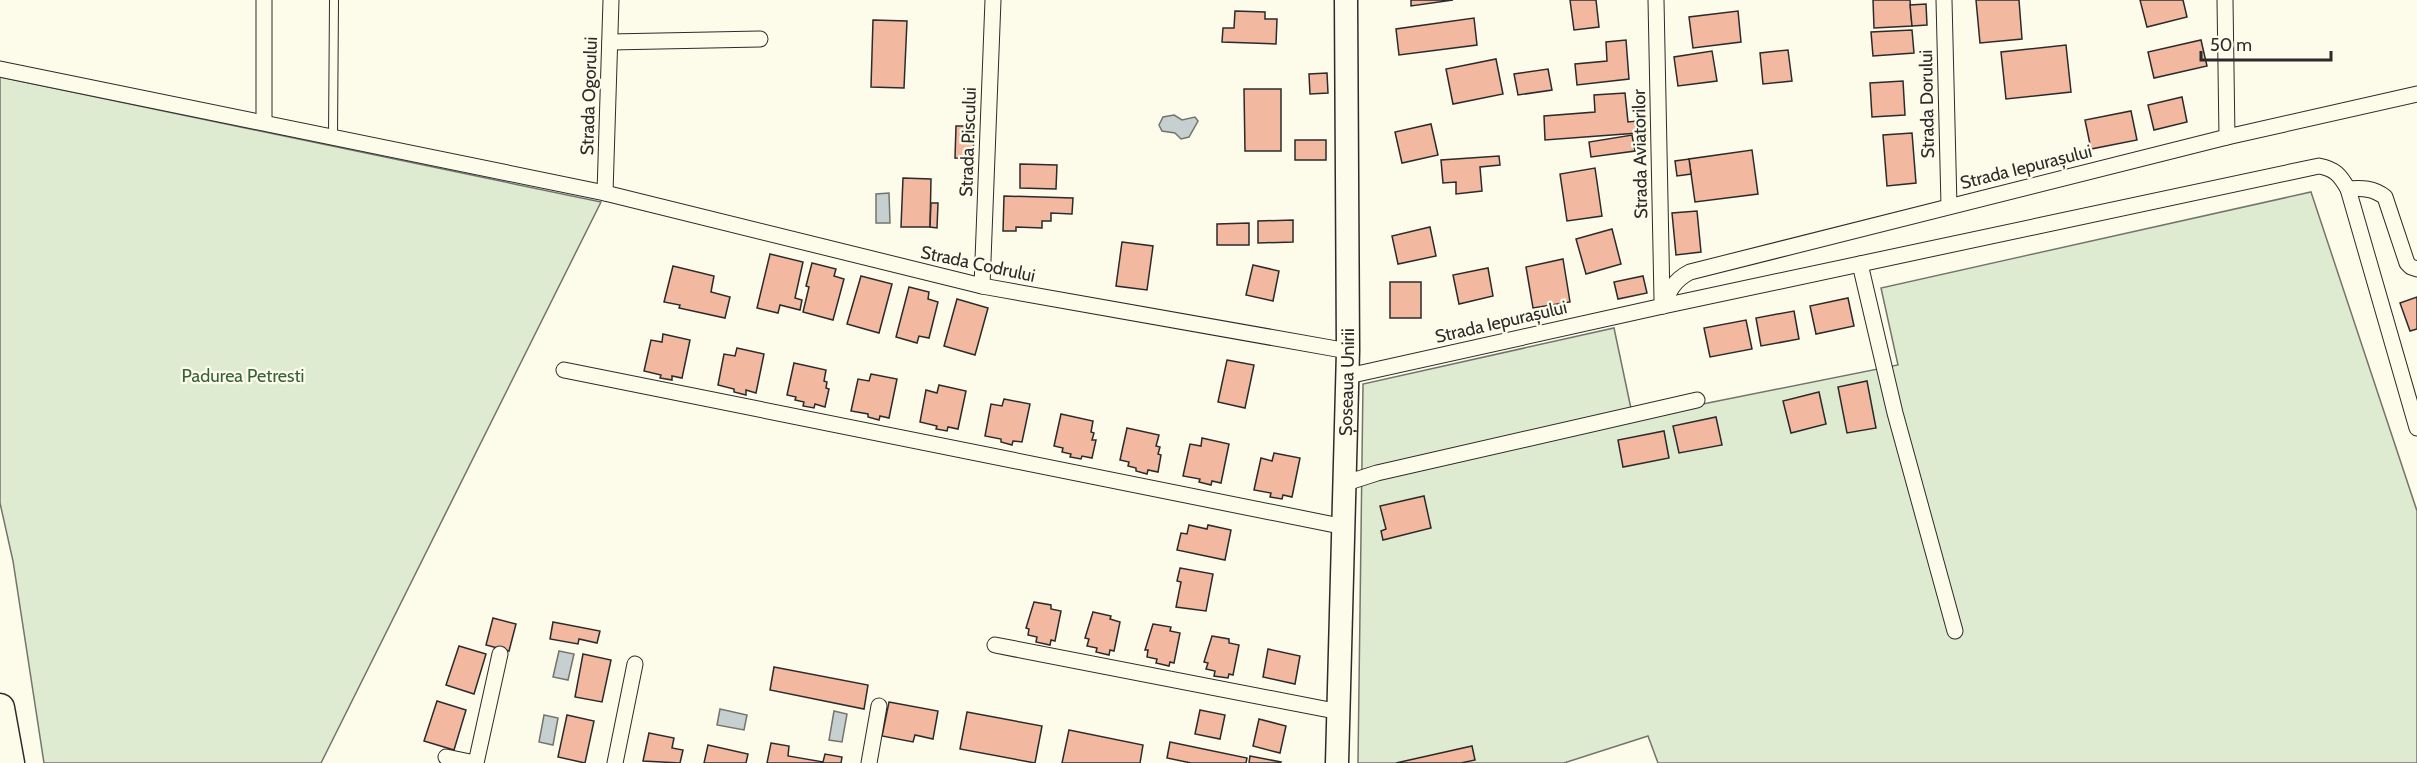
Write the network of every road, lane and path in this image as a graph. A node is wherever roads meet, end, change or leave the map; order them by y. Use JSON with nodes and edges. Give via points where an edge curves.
{"nodes":[{"id":1,"x":264,"y":0,"type":"edge"},
{"id":2,"x":334,"y":0,"type":"edge"},
{"id":3,"x":611,"y":0,"type":"edge"},
{"id":4,"x":993,"y":0,"type":"edge"},
{"id":5,"x":1346,"y":0,"type":"edge"},
{"id":6,"x":1656,"y":0,"type":"edge"},
{"id":7,"x":1944,"y":0,"type":"edge"},
{"id":8,"x":2225,"y":0,"type":"edge"},
{"id":9,"x":760,"y":39,"type":"dead end"},
{"id":10,"x":610,"y":42,"type":"junction"},
{"id":11,"x":0,"y":69,"type":"edge"},
{"id":12,"x":2417,"y":94,"type":"edge"},
{"id":13,"x":264,"y":122,"type":"junction"},
{"id":14,"x":333,"y":136,"type":"junction"},
{"id":15,"x":2227,"y":137,"type":"junction"},
{"id":16,"x":2344,"y":182,"type":"junction"},
{"id":17,"x":605,"y":193,"type":"junction"},
{"id":18,"x":1949,"y":207,"type":"junction"},
{"id":19,"x":1860,"y":264,"type":"junction"},
{"id":20,"x":2417,"y":269,"type":"edge"},
{"id":21,"x":982,"y":286,"type":"junction"},
{"id":22,"x":1663,"y":306,"type":"junction"},
{"id":23,"x":1348,"y":351,"type":"junction"},
{"id":24,"x":564,"y":370,"type":"dead end"},
{"id":25,"x":1348,"y":376,"type":"junction"},
{"id":26,"x":1697,"y":400,"type":"dead end"},
{"id":27,"x":2417,"y":428,"type":"edge"},
{"id":28,"x":1346,"y":483,"type":"junction"},
{"id":29,"x":1345,"y":527,"type":"junction"},
{"id":30,"x":1955,"y":631,"type":"dead end"},
{"id":31,"x":995,"y":645,"type":"dead end"},
{"id":32,"x":501,"y":654,"type":"dead end"},
{"id":33,"x":635,"y":664,"type":"dead end"},
{"id":34,"x":879,"y":706,"type":"dead end"},
{"id":35,"x":0,"y":708,"type":"edge"},
{"id":36,"x":1340,"y":712,"type":"junction"},
{"id":37,"x":446,"y":758,"type":"dead end"},
{"id":38,"x":10,"y":763,"type":"edge"},
{"id":39,"x":475,"y":763,"type":"edge"},
{"id":40,"x":615,"y":763,"type":"edge"},
{"id":41,"x":869,"y":763,"type":"edge"},
{"id":42,"x":1337,"y":763,"type":"edge"}],
"edges":[{"from":1,"to":13,"type":"street"},
{"from":2,"to":14,"type":"lane"},
{"from":3,"to":10,"type":"street","name":"Strada Ogorului"},
{"from":4,"to":21,"type":"street","name":"Strada Piscului"},
{"from":5,"to":23,"type":"main road","name":"Șoseaua Unirii"},
{"from":6,"to":22,"type":"street","name":"Strada Aviatorilor"},
{"from":7,"to":18,"type":"street","name":"Strada Dorului"},
{"from":8,"to":15,"type":"street"},
{"from":9,"to":10,"type":"street"},
{"from":10,"to":17,"type":"street","name":"Strada Ogorului"},
{"from":11,"to":13,"type":"street","name":"Strada Codrului"},
{"from":12,"to":15,"type":"street","name":"Strada Iepurașului"},
{"from":13,"to":14,"type":"street","name":"Strada Codrului"},
{"from":14,"to":17,"type":"street","name":"Strada Codrului"},
{"from":15,"to":18,"type":"street","name":"Strada Iepurașului"},
{"from":16,"to":19,"type":"street","name":"Strada Iepurașului","via":[[2330,168],[2303,168]]},
{"from":16,"to":20,"type":"street","name":"Strada Iepurașului","via":[[2376,190],[2385,197],[2407,263]]},
{"from":16,"to":27,"type":"street"},
{"from":17,"to":21,"type":"street","name":"Strada Codrului"},
{"from":18,"to":22,"type":"street","name":"Strada Iepurașului","via":[[1690,273],[1672,286]]},
{"from":19,"to":22,"type":"street","name":"Strada Iepurașului"},
{"from":19,"to":30,"type":"street","via":[[1892,402]]},
{"from":21,"to":23,"type":"street","name":"Strada Codrului"},
{"from":22,"to":25,"type":"street","name":"Strada Iepurașului"},
{"from":23,"to":25,"type":"main road","name":"Șoseaua Unirii"},
{"from":24,"to":29,"type":"street"},
{"from":25,"to":28,"type":"main road","name":"Șoseaua Unirii"},
{"from":26,"to":28,"type":"street"},
{"from":28,"to":29,"type":"main road","name":"Șoseaua Unirii"},
{"from":29,"to":36,"type":"main road","name":"Șoseaua Unirii"},
{"from":31,"to":36,"type":"street"},
{"from":32,"to":39,"type":"street"},
{"from":33,"to":40,"type":"street"},
{"from":34,"to":41,"type":"street"},
{"from":35,"to":38,"type":"highway"},
{"from":36,"to":42,"type":"main road","name":"Șoseaua Unirii"},
{"from":37,"to":39,"type":"street"}]}
